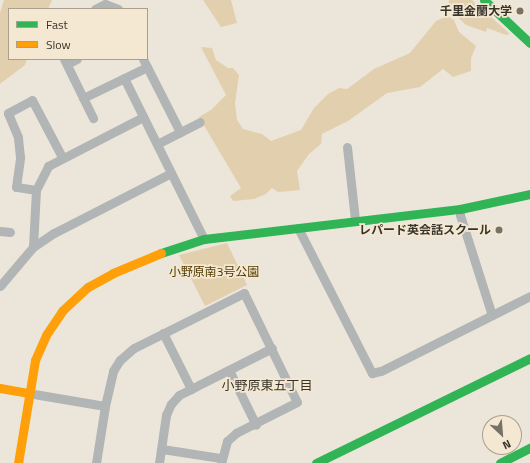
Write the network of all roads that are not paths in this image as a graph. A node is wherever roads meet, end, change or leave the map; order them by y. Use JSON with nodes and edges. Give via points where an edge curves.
{"nodes":[{"id":1,"x":484,"y":0,"type":"edge"},
{"id":2,"x":97,"y":8,"type":"edge"},
{"id":3,"x":115,"y":8,"type":"edge"},
{"id":4,"x":530,"y":44,"type":"edge"},
{"id":5,"x":65,"y":62,"type":"edge"},
{"id":6,"x":145,"y":63,"type":"edge"},
{"id":7,"x":124,"y":78,"type":"junction"},
{"id":8,"x":83,"y":98,"type":"junction"},
{"id":9,"x":93,"y":118,"type":"dead end"},
{"id":10,"x":143,"y":118,"type":"junction"},
{"id":11,"x":200,"y":122,"type":"dead end"},
{"id":12,"x":180,"y":132,"type":"junction"},
{"id":13,"x":157,"y":144,"type":"junction"},
{"id":14,"x":347,"y":147,"type":"dead end"},
{"id":15,"x":62,"y":157,"type":"junction"},
{"id":16,"x":171,"y":173,"type":"junction"},
{"id":17,"x":36,"y":190,"type":"junction"},
{"id":18,"x":530,"y":194,"type":"edge"},
{"id":19,"x":460,"y":209,"type":"junction"},
{"id":20,"x":355,"y":220,"type":"junction"},
{"id":21,"x":298,"y":228,"type":"junction"},
{"id":22,"x":204,"y":240,"type":"junction"},
{"id":23,"x":33,"y":247,"type":"junction"},
{"id":24,"x":2,"y":276,"type":"edge"},
{"id":25,"x":0,"y":286,"type":"edge"},
{"id":26,"x":530,"y":296,"type":"edge"},
{"id":27,"x":492,"y":315,"type":"junction"},
{"id":28,"x":163,"y":333,"type":"junction"},
{"id":29,"x":272,"y":348,"type":"junction"},
{"id":30,"x":530,"y":358,"type":"edge"},
{"id":31,"x":229,"y":370,"type":"junction"},
{"id":32,"x":0,"y":388,"type":"edge"},
{"id":33,"x":191,"y":389,"type":"junction"},
{"id":34,"x":28,"y":393,"type":"junction"},
{"id":35,"x":105,"y":406,"type":"junction"},
{"id":36,"x":256,"y":425,"type":"junction"},
{"id":37,"x":530,"y":448,"type":"edge"},
{"id":38,"x":162,"y":449,"type":"junction"},
{"id":39,"x":329,"y":460,"type":"edge"},
{"id":40,"x":221,"y":461,"type":"edge"},
{"id":41,"x":18,"y":463,"type":"edge"},
{"id":42,"x":96,"y":463,"type":"edge"},
{"id":43,"x":159,"y":463,"type":"edge"},
{"id":44,"x":316,"y":463,"type":"edge"},
{"id":45,"x":500,"y":463,"type":"edge"}],
"edges":[{"from":1,"to":4,"type":"street"},
{"from":2,"to":3,"type":"street","via":[[105,4]]},
{"from":5,"to":8,"type":"street"},
{"from":6,"to":7,"type":"street"},
{"from":6,"to":12,"type":"street"},
{"from":7,"to":8,"type":"street"},
{"from":7,"to":10,"type":"street"},
{"from":8,"to":9,"type":"street"},
{"from":10,"to":13,"type":"street"},
{"from":10,"to":15,"type":"street"},
{"from":11,"to":12,"type":"street"},
{"from":12,"to":13,"type":"street"},
{"from":13,"to":16,"type":"street"},
{"from":14,"to":20,"type":"street"},
{"from":15,"to":17,"type":"street","via":[[48,166]]},
{"from":15,"to":17,"type":"street","via":[[32,100],[8,113],[18,137],[20,157],[16,187]]},
{"from":16,"to":22,"type":"street"},
{"from":16,"to":23,"type":"street","via":[[74,220]]},
{"from":17,"to":23,"type":"street"},
{"from":18,"to":19,"type":"street"},
{"from":19,"to":20,"type":"street"},
{"from":19,"to":27,"type":"street"},
{"from":20,"to":21,"type":"street"},
{"from":21,"to":22,"type":"street"},
{"from":21,"to":27,"type":"street","via":[[372,373],[381,371]]},
{"from":22,"to":34,"type":"street","via":[[146,258],[88,287],[63,310],[46,335],[35,360]]},
{"from":23,"to":24,"type":"street"},
{"from":24,"to":25,"type":"street"},
{"from":26,"to":27,"type":"street"},
{"from":28,"to":29,"type":"street","via":[[244,293]]},
{"from":28,"to":33,"type":"street"},
{"from":28,"to":35,"type":"street","via":[[134,348],[120,360],[113,371]]},
{"from":29,"to":31,"type":"street"},
{"from":29,"to":36,"type":"street","via":[[297,402]]},
{"from":30,"to":39,"type":"street"},
{"from":31,"to":33,"type":"street"},
{"from":31,"to":36,"type":"street"},
{"from":32,"to":34,"type":"street"},
{"from":33,"to":38,"type":"street","via":[[179,395],[171,404],[166,415]]},
{"from":34,"to":35,"type":"street"},
{"from":34,"to":41,"type":"street"},
{"from":35,"to":42,"type":"street"},
{"from":36,"to":40,"type":"street","via":[[236,433],[227,441]]},
{"from":37,"to":45,"type":"street"},
{"from":38,"to":40,"type":"street"},
{"from":38,"to":43,"type":"street"},
{"from":39,"to":44,"type":"street"}]}
